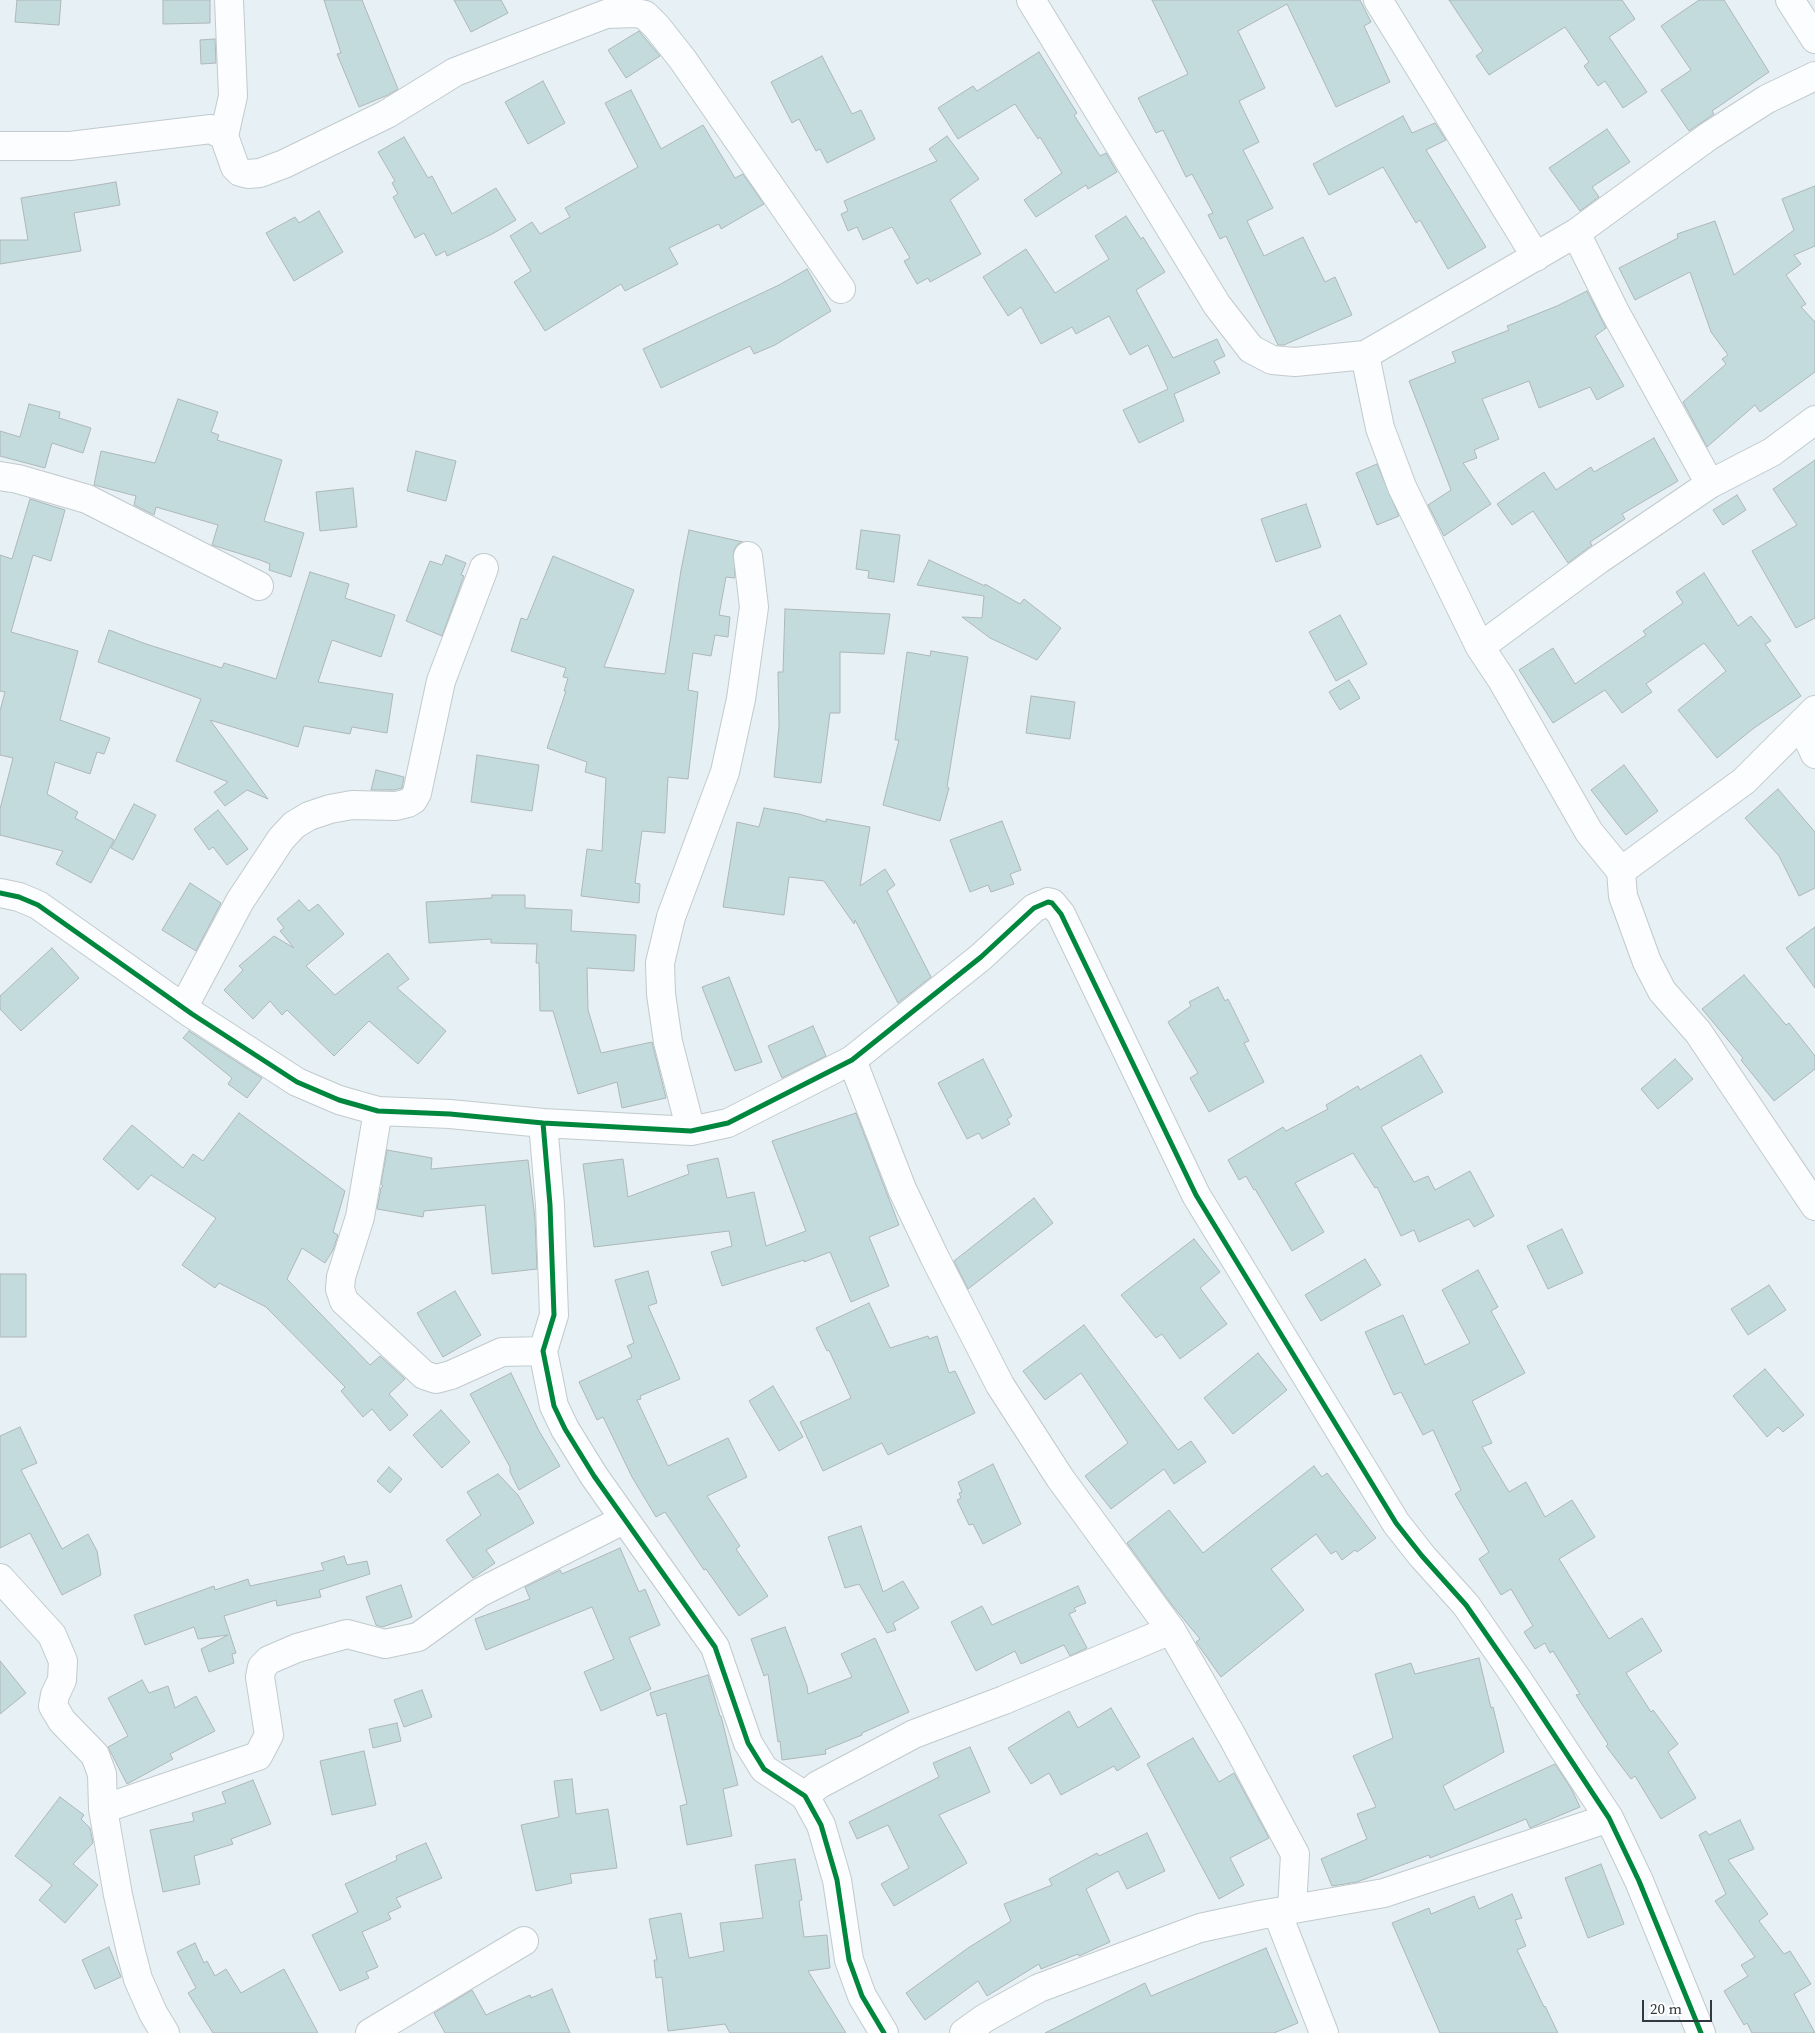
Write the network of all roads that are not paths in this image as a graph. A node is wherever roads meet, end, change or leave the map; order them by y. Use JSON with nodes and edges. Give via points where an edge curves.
{"nodes":[{"id":1,"x":229,"y":0,"type":"edge"},
{"id":2,"x":1031,"y":0,"type":"edge"},
{"id":3,"x":1378,"y":0,"type":"edge"},
{"id":4,"x":1790,"y":0,"type":"edge"},
{"id":5,"x":1815,"y":39,"type":"edge"},
{"id":6,"x":1815,"y":76,"type":"edge"},
{"id":7,"x":224,"y":136,"type":"junction"},
{"id":8,"x":0,"y":146,"type":"edge"},
{"id":9,"x":1576,"y":233,"type":"junction"},
{"id":10,"x":1536,"y":256,"type":"junction"},
{"id":11,"x":842,"y":289,"type":"dead end"},
{"id":12,"x":1365,"y":355,"type":"junction"},
{"id":13,"x":1815,"y":420,"type":"edge"},
{"id":14,"x":0,"y":476,"type":"edge"},
{"id":15,"x":1710,"y":484,"type":"junction"},
{"id":16,"x":748,"y":556,"type":"dead end"},
{"id":17,"x":484,"y":568,"type":"dead end"},
{"id":18,"x":259,"y":586,"type":"dead end"},
{"id":19,"x":1480,"y":647,"type":"junction"},
{"id":20,"x":1808,"y":717,"type":"edge"},
{"id":21,"x":1815,"y":754,"type":"edge"},
{"id":22,"x":1621,"y":871,"type":"junction"},
{"id":23,"x":0,"y":893,"type":"edge"},
{"id":24,"x":183,"y":1008,"type":"junction"},
{"id":25,"x":852,"y":1060,"type":"junction"},
{"id":26,"x":378,"y":1111,"type":"junction"},
{"id":27,"x":543,"y":1123,"type":"junction"},
{"id":28,"x":692,"y":1131,"type":"junction"},
{"id":29,"x":1815,"y":1206,"type":"edge"},
{"id":30,"x":543,"y":1351,"type":"junction"},
{"id":31,"x":623,"y":1520,"type":"junction"},
{"id":32,"x":0,"y":1578,"type":"edge"},
{"id":33,"x":1171,"y":1630,"type":"junction"},
{"id":34,"x":805,"y":1796,"type":"junction"},
{"id":35,"x":103,"y":1809,"type":"junction"},
{"id":36,"x":1609,"y":1818,"type":"junction"},
{"id":37,"x":1285,"y":1911,"type":"junction"},
{"id":38,"x":524,"y":1942,"type":"dead end"},
{"id":39,"x":165,"y":2033,"type":"edge"},
{"id":40,"x":370,"y":2033,"type":"edge"},
{"id":41,"x":884,"y":2033,"type":"edge"},
{"id":42,"x":964,"y":2033,"type":"edge"},
{"id":43,"x":1324,"y":2033,"type":"edge"},
{"id":44,"x":1701,"y":2033,"type":"edge"}],
"edges":[{"from":1,"to":7,"type":"street","via":[[233,96]]},
{"from":2,"to":12,"type":"street","via":[[1217,305],[1251,349],[1272,360],[1295,362]]},
{"from":3,"to":10,"type":"street"},
{"from":4,"to":5,"type":"street"},
{"from":6,"to":9,"type":"street","via":[[1767,99],[1709,136]]},
{"from":7,"to":8,"type":"street","via":[[211,129],[70,146]]},
{"from":7,"to":11,"type":"street","via":[[235,167],[248,174],[260,173],[387,114],[455,72],[606,14],[646,15],[683,60]]},
{"from":9,"to":10,"type":"street"},
{"from":9,"to":15,"type":"street","via":[[1615,312]]},
{"from":10,"to":12,"type":"street"},
{"from":12,"to":19,"type":"street","via":[[1380,428],[1402,487]]},
{"from":13,"to":15,"type":"street","via":[[1772,452]]},
{"from":14,"to":18,"type":"street","via":[[87,499]]},
{"from":15,"to":19,"type":"street","via":[[1598,560]]},
{"from":16,"to":28,"type":"street","via":[[754,607],[742,699],[725,772],[671,917],[660,963],[668,1042]]},
{"from":17,"to":24,"type":"street","via":[[441,681],[417,794],[413,800],[396,806],[330,808],[294,826],[240,901]]},
{"from":19,"to":22,"type":"street","via":[[1590,832]]},
{"from":20,"to":21,"type":"street"},
{"from":20,"to":22,"type":"street","via":[[1744,781]]},
{"from":22,"to":29,"type":"street","via":[[1623,896],[1647,962],[1662,991],[1698,1032]]},
{"from":23,"to":24,"type":"street","via":[[38,905]]},
{"from":24,"to":26,"type":"street","via":[[297,1082],[339,1100]]},
{"from":25,"to":28,"type":"street","via":[[728,1123]]},
{"from":25,"to":33,"type":"street","via":[[902,1189],[1000,1385],[1060,1478]]},
{"from":25,"to":36,"type":"street","via":[[981,957],[1034,908],[1052,903],[1065,923],[1196,1195],[1396,1524],[1466,1605]]},
{"from":26,"to":27,"type":"street"},
{"from":26,"to":30,"type":"street","via":[[360,1217],[341,1277],[344,1301],[424,1375],[436,1379],[502,1352]]},
{"from":27,"to":28,"type":"street"},
{"from":27,"to":30,"type":"street","via":[[554,1315]]},
{"from":30,"to":31,"type":"street","via":[[554,1406]]},
{"from":31,"to":34,"type":"street","via":[[715,1647],[748,1743],[764,1769]]},
{"from":31,"to":35,"type":"street","via":[[479,1593],[418,1637],[385,1644],[347,1634],[297,1648],[269,1660],[262,1667],[260,1677],[269,1735],[258,1756]]},
{"from":32,"to":35,"type":"street","via":[[52,1635],[62,1661],[62,1680],[54,1695],[53,1706],[62,1721],[95,1755],[102,1774]]},
{"from":33,"to":34,"type":"street","via":[[914,1734],[818,1785]]},
{"from":33,"to":37,"type":"street","via":[[1295,1854]]},
{"from":34,"to":41,"type":"street","via":[[821,1825],[837,1880],[849,1960],[862,1996]]},
{"from":35,"to":39,"type":"street","via":[[118,1895],[138,1979]]},
{"from":36,"to":37,"type":"street","via":[[1384,1893]]},
{"from":36,"to":44,"type":"street"},
{"from":37,"to":42,"type":"street","via":[[1200,1928],[1040,1988]]},
{"from":37,"to":43,"type":"street"},
{"from":38,"to":40,"type":"street"}]}
